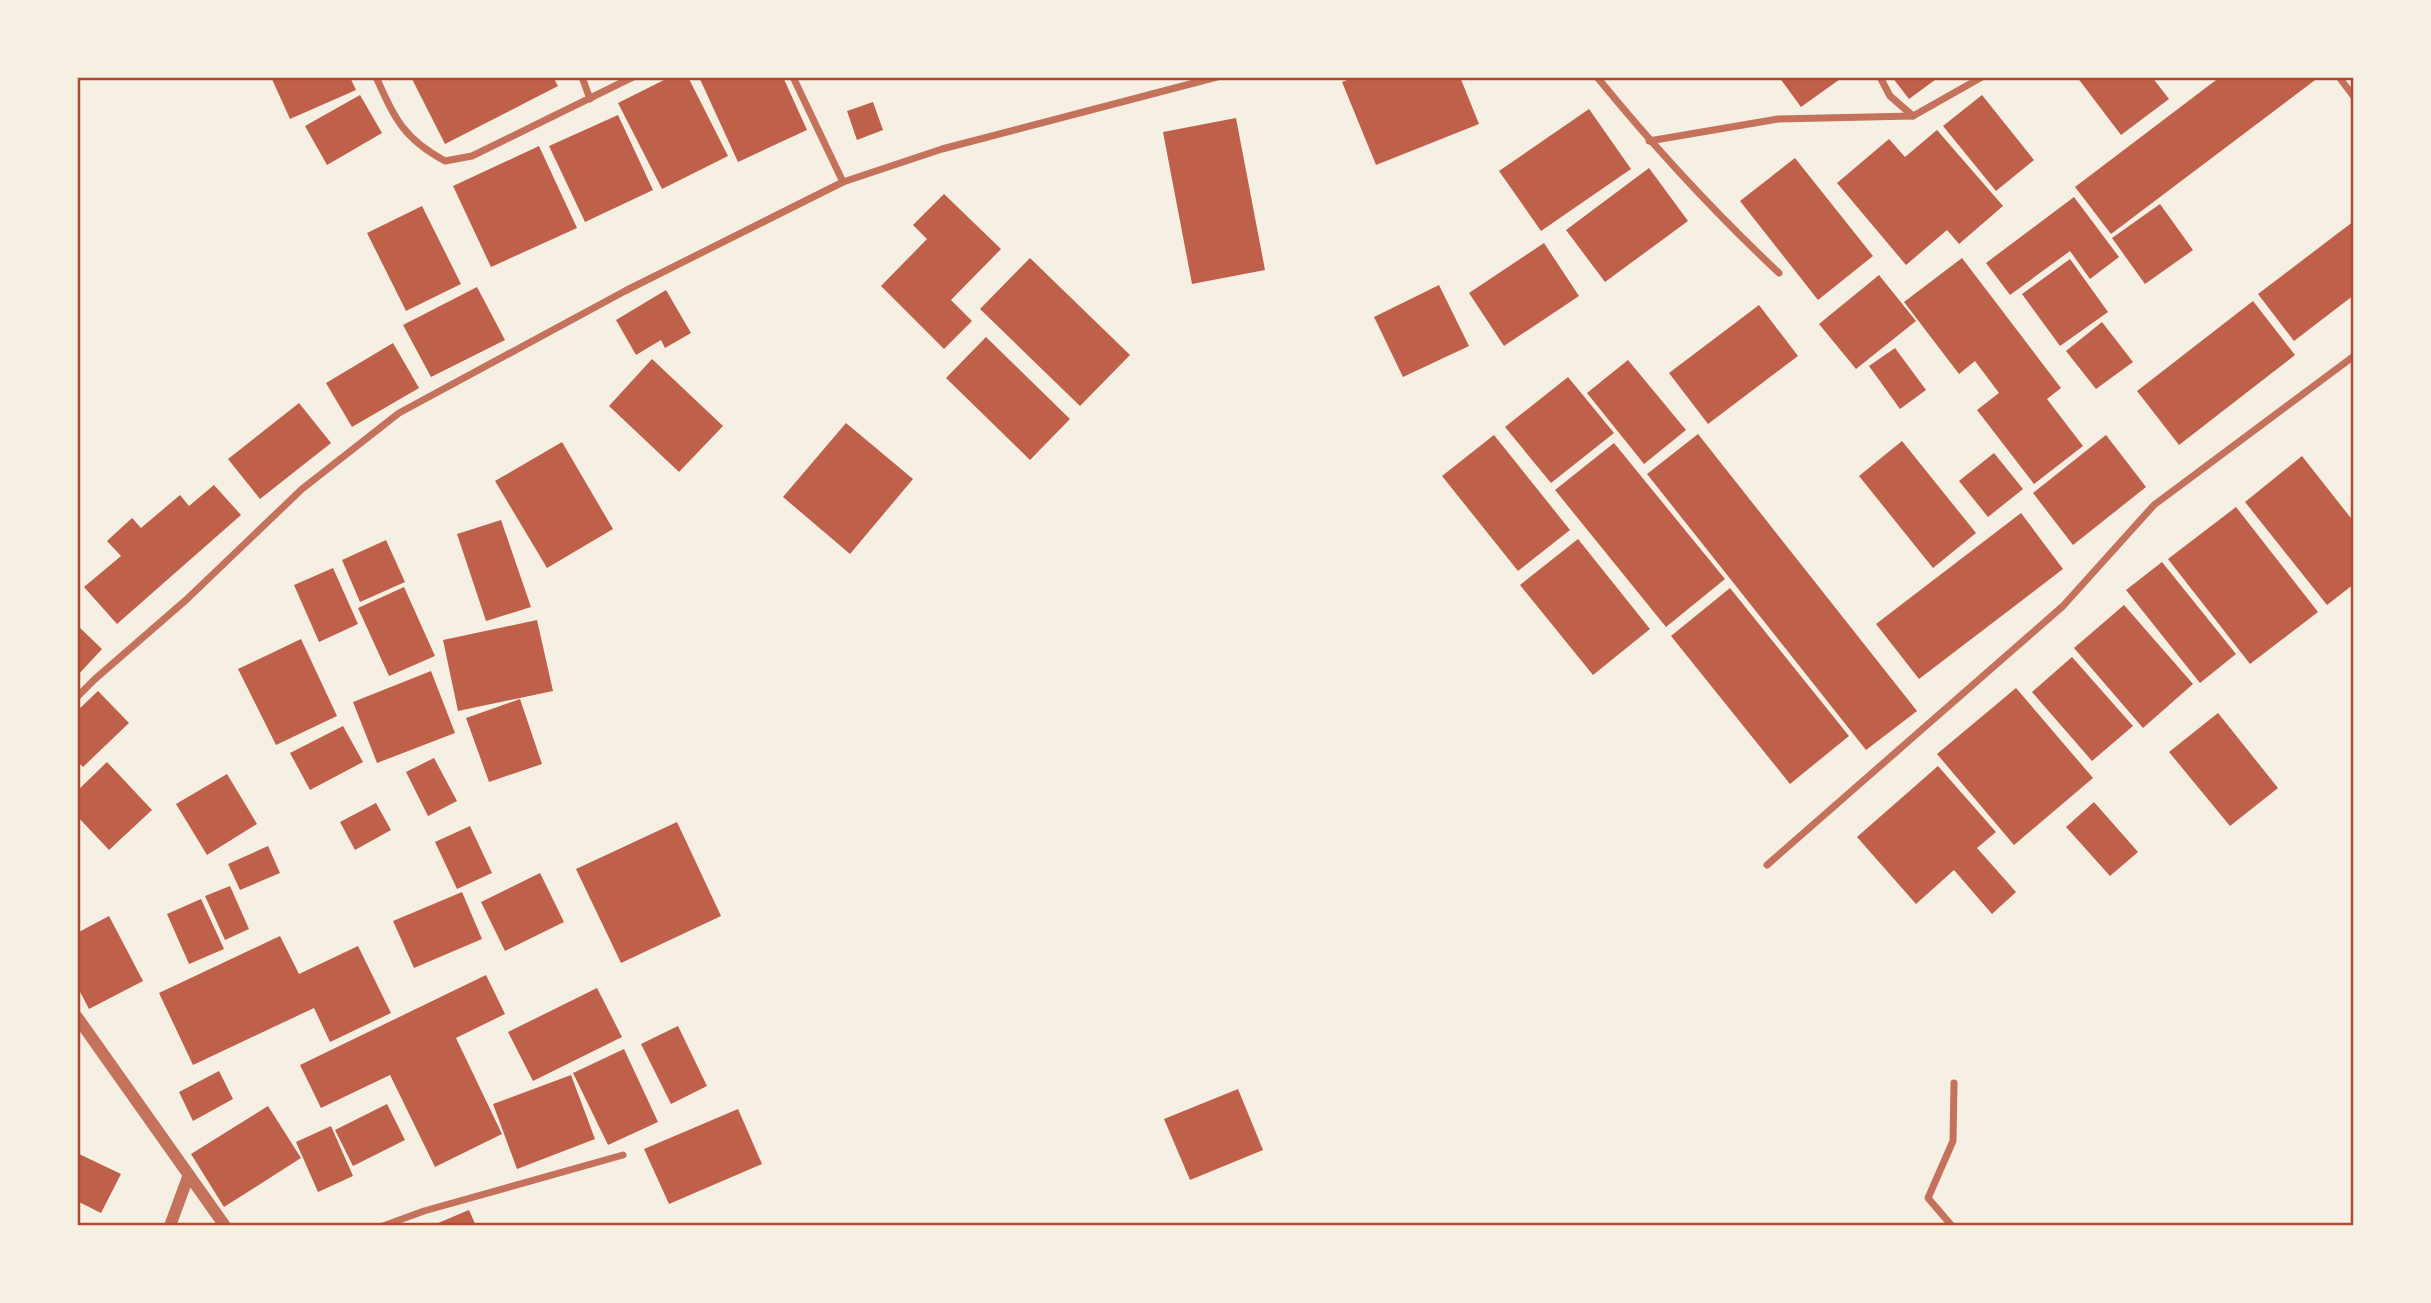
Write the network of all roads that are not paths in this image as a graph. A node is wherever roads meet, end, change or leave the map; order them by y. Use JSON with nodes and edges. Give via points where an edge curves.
{"nodes":[{"id":1,"x":376,"y":77,"type":"edge"},
{"id":2,"x":582,"y":77,"type":"edge"},
{"id":3,"x":633,"y":77,"type":"edge"},
{"id":4,"x":793,"y":77,"type":"edge"},
{"id":5,"x":1217,"y":77,"type":"edge"},
{"id":6,"x":1597,"y":77,"type":"edge"},
{"id":7,"x":1880,"y":77,"type":"edge"},
{"id":8,"x":1982,"y":77,"type":"edge"},
{"id":9,"x":2339,"y":77,"type":"edge"},
{"id":10,"x":2354,"y":97,"type":"edge"},
{"id":11,"x":590,"y":99,"type":"junction"},
{"id":12,"x":1913,"y":116,"type":"junction"},
{"id":13,"x":1650,"y":141,"type":"junction"},
{"id":14,"x":843,"y":182,"type":"junction"},
{"id":15,"x":1779,"y":273,"type":"dead end"},
{"id":16,"x":2354,"y":356,"type":"edge"},
{"id":17,"x":77,"y":697,"type":"edge"},
{"id":18,"x":1767,"y":865,"type":"dead end"},
{"id":19,"x":77,"y":1017,"type":"edge"},
{"id":20,"x":1954,"y":1083,"type":"dead end"},
{"id":21,"x":623,"y":1155,"type":"dead end"},
{"id":22,"x":188,"y":1177,"type":"junction"},
{"id":23,"x":170,"y":1226,"type":"edge"},
{"id":24,"x":225,"y":1226,"type":"edge"},
{"id":25,"x":383,"y":1226,"type":"edge"},
{"id":26,"x":1952,"y":1226,"type":"edge"}],
"edges":[{"from":1,"to":11,"type":"street","via":[[394,117],[422,148],[445,161],[472,156]]},
{"from":2,"to":11,"type":"street"},
{"from":3,"to":11,"type":"street"},
{"from":4,"to":14,"type":"street"},
{"from":5,"to":14,"type":"street","via":[[942,149]]},
{"from":6,"to":13,"type":"street"},
{"from":7,"to":12,"type":"street","via":[[1890,96]]},
{"from":8,"to":12,"type":"street"},
{"from":9,"to":10,"type":"street"},
{"from":12,"to":13,"type":"street","via":[[1778,119]]},
{"from":13,"to":15,"type":"street"},
{"from":14,"to":17,"type":"street","via":[[625,291],[399,413],[302,489]]},
{"from":16,"to":18,"type":"street","via":[[2154,505],[2063,606]]},
{"from":19,"to":22,"type":"street"},
{"from":20,"to":26,"type":"street","via":[[1953,1141],[1928,1198]]},
{"from":21,"to":25,"type":"street"},
{"from":22,"to":23,"type":"street"},
{"from":22,"to":24,"type":"street"}]}
